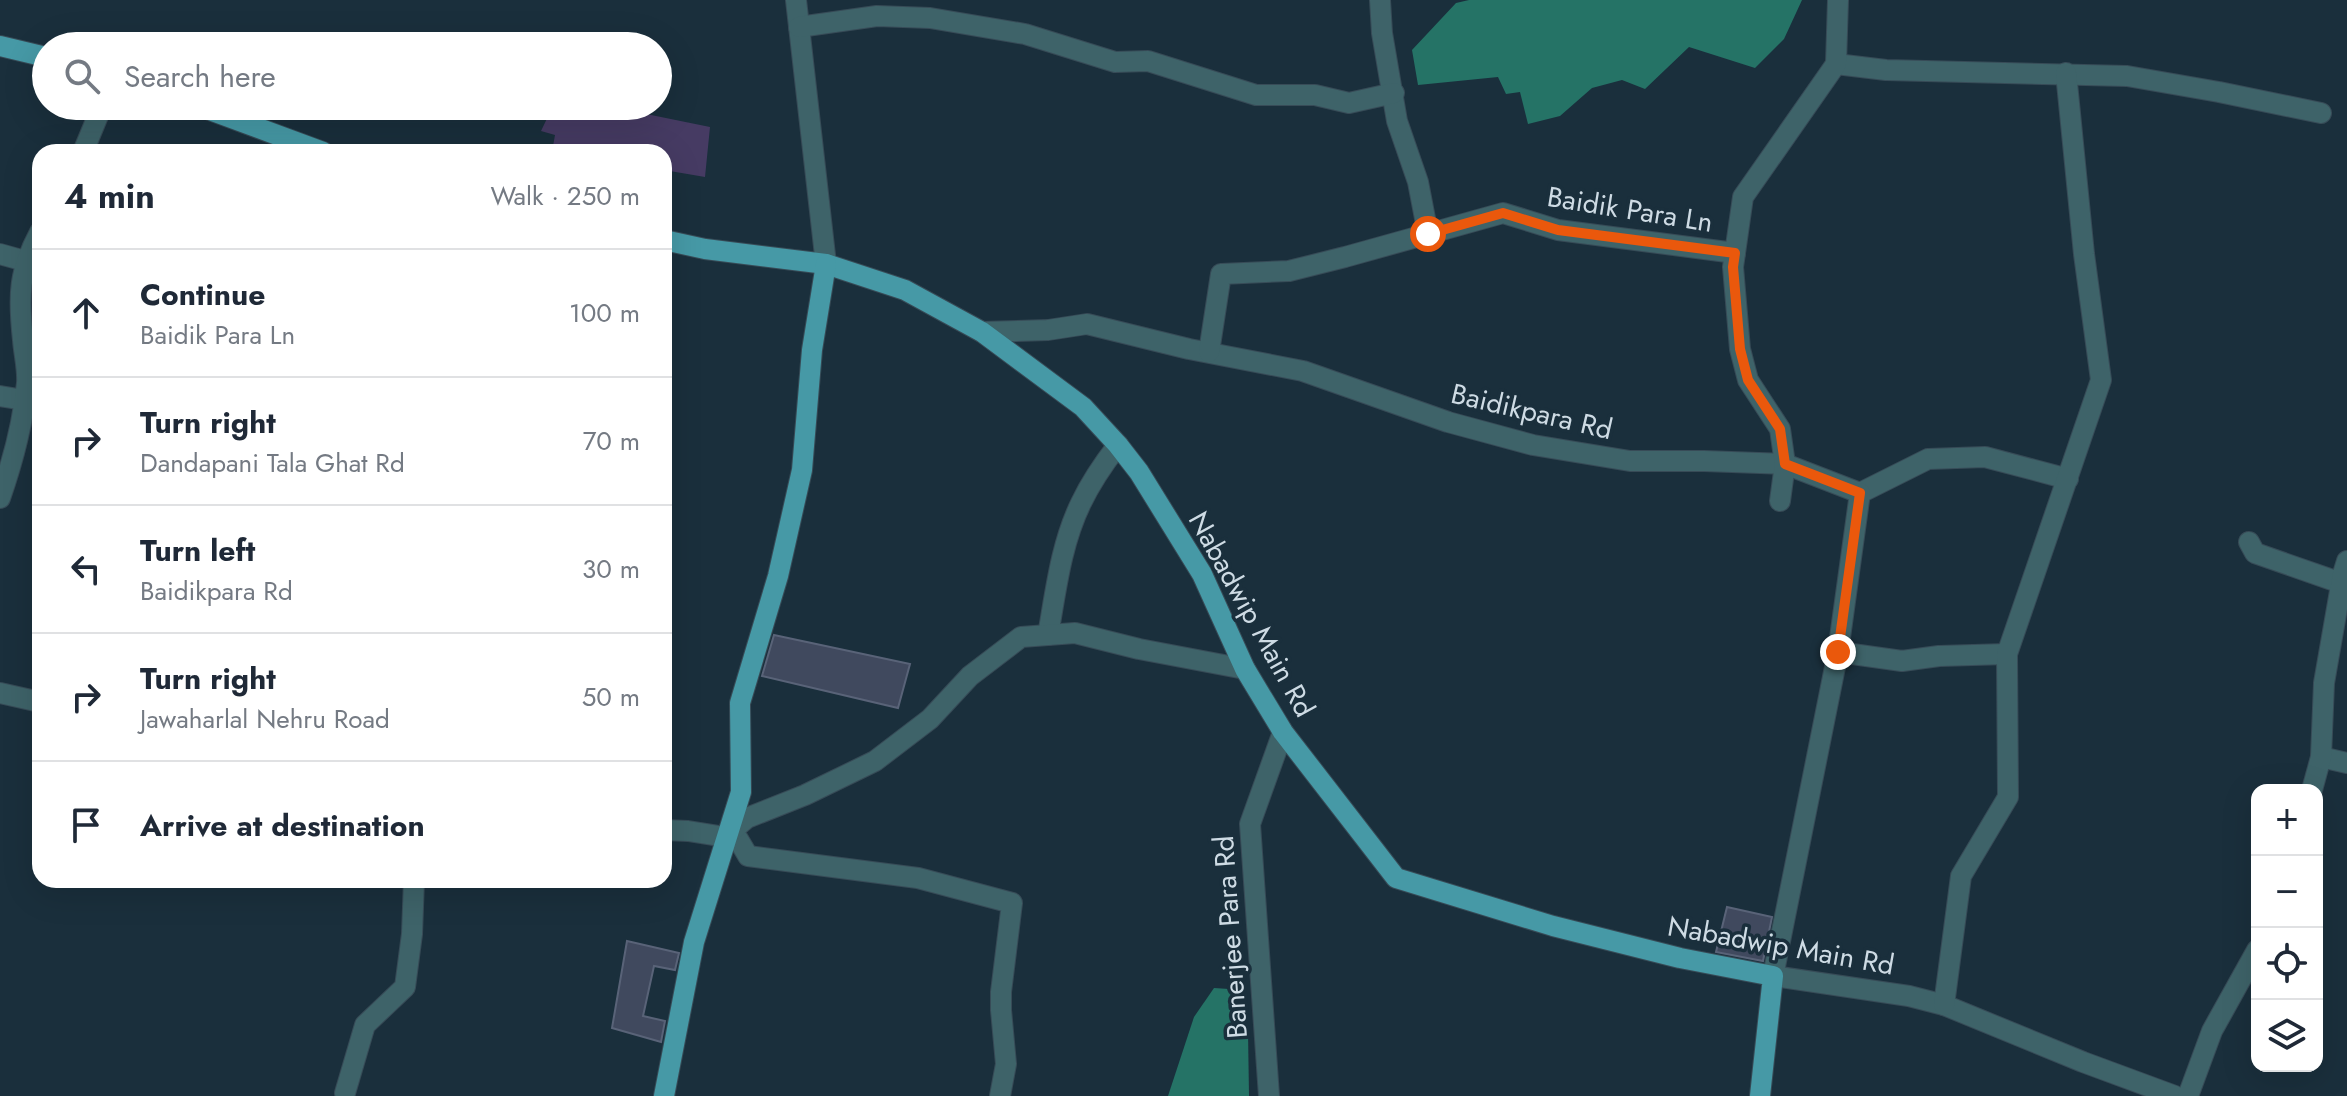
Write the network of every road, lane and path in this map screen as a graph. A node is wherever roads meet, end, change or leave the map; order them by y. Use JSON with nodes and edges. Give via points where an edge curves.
{"nodes":[{"id":1,"x":796,"y":0,"type":"edge"},
{"id":2,"x":1380,"y":0,"type":"edge"},
{"id":3,"x":1838,"y":0,"type":"edge"},
{"id":4,"x":799,"y":27,"type":"junction"},
{"id":5,"x":0,"y":46,"type":"edge"},
{"id":6,"x":32,"y":54,"type":"edge"},
{"id":7,"x":1836,"y":64,"type":"junction"},
{"id":8,"x":2066,"y":73,"type":"junction"},
{"id":9,"x":1394,"y":93,"type":"junction"},
{"id":10,"x":2321,"y":113,"type":"dead end"},
{"id":11,"x":96,"y":120,"type":"edge"},
{"id":12,"x":237,"y":120,"type":"edge"},
{"id":13,"x":86,"y":144,"type":"edge"},
{"id":14,"x":301,"y":144,"type":"edge"},
{"id":15,"x":1428,"y":234,"type":"junction"},
{"id":16,"x":672,"y":242,"type":"edge"},
{"id":17,"x":32,"y":247,"type":"edge"},
{"id":18,"x":1735,"y":253,"type":"junction"},
{"id":19,"x":0,"y":254,"type":"edge"},
{"id":20,"x":25,"y":261,"type":"junction"},
{"id":21,"x":826,"y":264,"type":"junction"},
{"id":22,"x":982,"y":332,"type":"junction"},
{"id":23,"x":1209,"y":352,"type":"junction"},
{"id":24,"x":0,"y":396,"type":"edge"},
{"id":25,"x":29,"y":409,"type":"edge"},
{"id":26,"x":1118,"y":445,"type":"junction"},
{"id":27,"x":1785,"y":464,"type":"junction"},
{"id":28,"x":2068,"y":479,"type":"junction"},
{"id":29,"x":1860,"y":493,"type":"junction"},
{"id":30,"x":0,"y":498,"type":"edge"},
{"id":31,"x":1780,"y":501,"type":"dead end"},
{"id":32,"x":2249,"y":542,"type":"dead end"},
{"id":33,"x":2347,"y":561,"type":"edge"},
{"id":34,"x":2341,"y":583,"type":"junction"},
{"id":35,"x":1048,"y":635,"type":"junction"},
{"id":36,"x":1838,"y":652,"type":"junction"},
{"id":37,"x":2007,"y":654,"type":"junction"},
{"id":38,"x":1245,"y":669,"type":"junction"},
{"id":39,"x":0,"y":693,"type":"edge"},
{"id":40,"x":32,"y":700,"type":"edge"},
{"id":41,"x":1283,"y":732,"type":"junction"},
{"id":42,"x":2321,"y":757,"type":"junction"},
{"id":43,"x":2347,"y":763,"type":"edge"},
{"id":44,"x":2314,"y":784,"type":"edge"},
{"id":45,"x":672,"y":831,"type":"edge"},
{"id":46,"x":732,"y":838,"type":"junction"},
{"id":47,"x":414,"y":888,"type":"edge"},
{"id":48,"x":2251,"y":961,"type":"edge"},
{"id":49,"x":1773,"y":976,"type":"junction"},
{"id":50,"x":1944,"y":1005,"type":"junction"},
{"id":51,"x":345,"y":1093,"type":"dead end"},
{"id":52,"x":664,"y":1096,"type":"edge"},
{"id":53,"x":1000,"y":1096,"type":"edge"},
{"id":54,"x":1269,"y":1096,"type":"edge"},
{"id":55,"x":1760,"y":1096,"type":"edge"},
{"id":56,"x":2175,"y":1096,"type":"edge"},
{"id":57,"x":2188,"y":1096,"type":"edge"}],
"edges":[{"from":1,"to":4,"type":"street"},
{"from":2,"to":9,"type":"street"},
{"from":3,"to":7,"type":"street"},
{"from":4,"to":9,"type":"street","via":[[877,16],[930,18],[1025,34],[1115,62],[1148,61],[1256,95],[1315,95],[1349,103]]},
{"from":4,"to":21,"type":"street"},
{"from":5,"to":6,"type":"main road"},
{"from":7,"to":8,"type":"street","via":[[1886,70]]},
{"from":7,"to":18,"type":"street","via":[[1743,197]]},
{"from":8,"to":10,"type":"street","via":[[2127,76]]},
{"from":8,"to":28,"type":"street","via":[[2101,380]]},
{"from":9,"to":15,"type":"street"},
{"from":11,"to":13,"type":"street"},
{"from":12,"to":14,"type":"main road"},
{"from":15,"to":18,"type":"street","name":"Baidik Para Ln","via":[[1503,213],[1558,230]]},
{"from":15,"to":23,"type":"street","name":"Baidik Para Ln","via":[[1289,271],[1221,274]]},
{"from":16,"to":21,"type":"main road","name":"Nabadwip Main Rd"},
{"from":17,"to":20,"type":"street"},
{"from":18,"to":27,"type":"street","via":[[1740,349],[1748,380],[1780,429]]},
{"from":19,"to":20,"type":"street"},
{"from":20,"to":25,"type":"street","via":[[21,324]]},
{"from":21,"to":22,"type":"main road","name":"Nabadwip Main Rd","via":[[905,290]]},
{"from":21,"to":46,"type":"main road","via":[[802,470],[778,576],[740,703],[741,792]]},
{"from":22,"to":23,"type":"street","name":"Baidikpara Rd","via":[[1087,324]]},
{"from":22,"to":26,"type":"main road","name":"Nabadwip Main Rd","via":[[1083,407]]},
{"from":23,"to":27,"type":"street","name":"Baidikpara Rd","via":[[1303,371],[1448,422],[1533,445],[1630,461]]},
{"from":24,"to":25,"type":"street"},
{"from":25,"to":30,"type":"street"},
{"from":26,"to":35,"type":"street","via":[[1069,531]]},
{"from":26,"to":38,"type":"main road","name":"Nabadwip Main Rd","via":[[1202,574]]},
{"from":27,"to":29,"type":"street","name":"Baidikpara Rd"},
{"from":27,"to":31,"type":"street"},
{"from":28,"to":29,"type":"street","via":[[1985,457],[1928,459]]},
{"from":28,"to":37,"type":"street"},
{"from":29,"to":36,"type":"street"},
{"from":32,"to":34,"type":"street","via":[[2255,553]]},
{"from":33,"to":34,"type":"street"},
{"from":34,"to":42,"type":"street","via":[[2324,683]]},
{"from":35,"to":38,"type":"street","via":[[1075,633]]},
{"from":35,"to":46,"type":"street","via":[[1021,637],[875,761],[747,818]]},
{"from":36,"to":37,"type":"street","via":[[1902,661]]},
{"from":36,"to":49,"type":"street"},
{"from":37,"to":50,"type":"street","via":[[2008,797],[1961,876]]},
{"from":38,"to":41,"type":"main road","name":"Nabadwip Main Rd"},
{"from":39,"to":40,"type":"street"},
{"from":41,"to":49,"type":"main road","name":"Nabadwip Main Rd","via":[[1396,878],[1553,926]]},
{"from":41,"to":54,"type":"street","name":"Banerjee Para Rd","via":[[1250,824]]},
{"from":42,"to":43,"type":"street"},
{"from":42,"to":44,"type":"street"},
{"from":45,"to":46,"type":"street"},
{"from":46,"to":52,"type":"main road","via":[[694,942]]},
{"from":46,"to":53,"type":"street","via":[[748,856],[918,878],[1012,903],[1001,992],[1006,1064]]},
{"from":47,"to":51,"type":"street","via":[[405,987],[365,1025]]},
{"from":48,"to":57,"type":"street","via":[[2212,1031]]},
{"from":49,"to":50,"type":"street","name":"Nabadwip Main Rd"},
{"from":49,"to":55,"type":"main road"},
{"from":50,"to":56,"type":"street","name":"Nabadwip Main Rd"}]}
